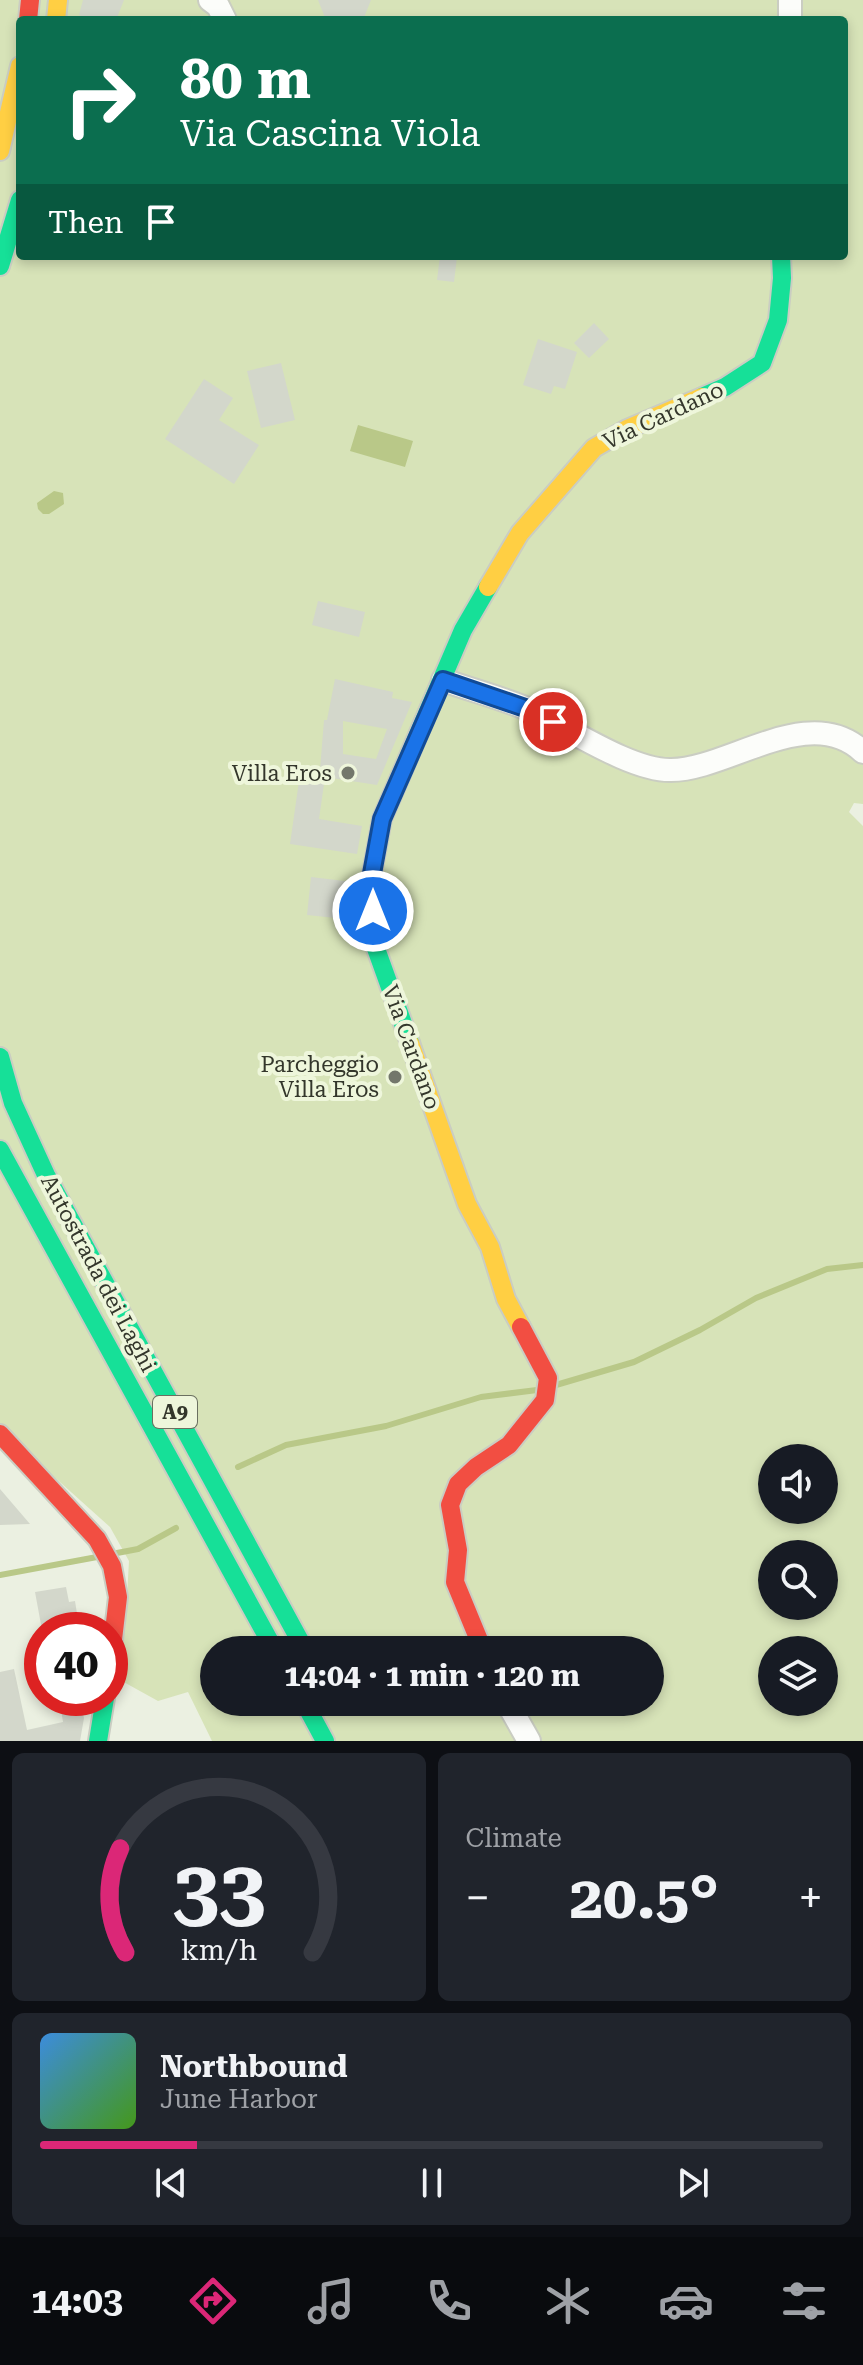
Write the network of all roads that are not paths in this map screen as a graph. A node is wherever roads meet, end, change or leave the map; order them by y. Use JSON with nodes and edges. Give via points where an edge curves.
{"nodes":[{"id":1,"x":210,"y":0,"type":"edge"},
{"id":2,"x":223,"y":16,"type":"edge"},
{"id":3,"x":16,"y":83,"type":"edge"},
{"id":4,"x":0,"y":151,"type":"edge"},
{"id":5,"x":16,"y":213,"type":"edge"},
{"id":6,"x":781,"y":260,"type":"edge"},
{"id":7,"x":0,"y":266,"type":"edge"},
{"id":8,"x":443,"y":680,"type":"junction"},
{"id":9,"x":863,"y":752,"type":"edge"},
{"id":10,"x":0,"y":1057,"type":"edge"},
{"id":11,"x":0,"y":1150,"type":"edge"},
{"id":12,"x":0,"y":1434,"type":"edge"},
{"id":13,"x":116,"y":1612,"type":"edge"},
{"id":14,"x":267,"y":1636,"type":"edge"},
{"id":15,"x":297,"y":1636,"type":"edge"},
{"id":16,"x":477,"y":1636,"type":"edge"},
{"id":17,"x":102,"y":1716,"type":"edge"},
{"id":18,"x":312,"y":1716,"type":"edge"},
{"id":19,"x":515,"y":1716,"type":"edge"},
{"id":20,"x":98,"y":1741,"type":"edge"},
{"id":21,"x":325,"y":1741,"type":"edge"},
{"id":22,"x":529,"y":1741,"type":"edge"}],
"edges":[{"from":1,"to":2,"type":"street"},
{"from":3,"to":4,"type":"main road"},
{"from":5,"to":7,"type":"main road"},
{"from":6,"to":8,"type":"main road","name":"Via Cardano","via":[[778,320],[762,363],[725,387],[594,448],[520,533],[463,630]]},
{"from":8,"to":9,"type":"street","via":[[528,709],[626,759],[668,771],[697,767],[760,743],[821,733],[846,738]]},
{"from":8,"to":16,"type":"main road","name":"Via Cardano","via":[[382,819],[371,879],[374,943],[467,1204],[490,1247],[506,1299],[548,1378],[545,1400],[509,1445],[476,1467],[453,1493],[455,1582]]},
{"from":10,"to":15,"type":"main road","name":"Autostrada dei Laghi","number":"A9","via":[[13,1103],[46,1175]]},
{"from":11,"to":14,"type":"main road","name":"Autostrada dei Laghi","number":"A9"},
{"from":12,"to":13,"type":"main road","via":[[97,1539],[112,1566]]},
{"from":17,"to":20,"type":"main road"},
{"from":18,"to":21,"type":"main road"},
{"from":19,"to":22,"type":"street"}]}
